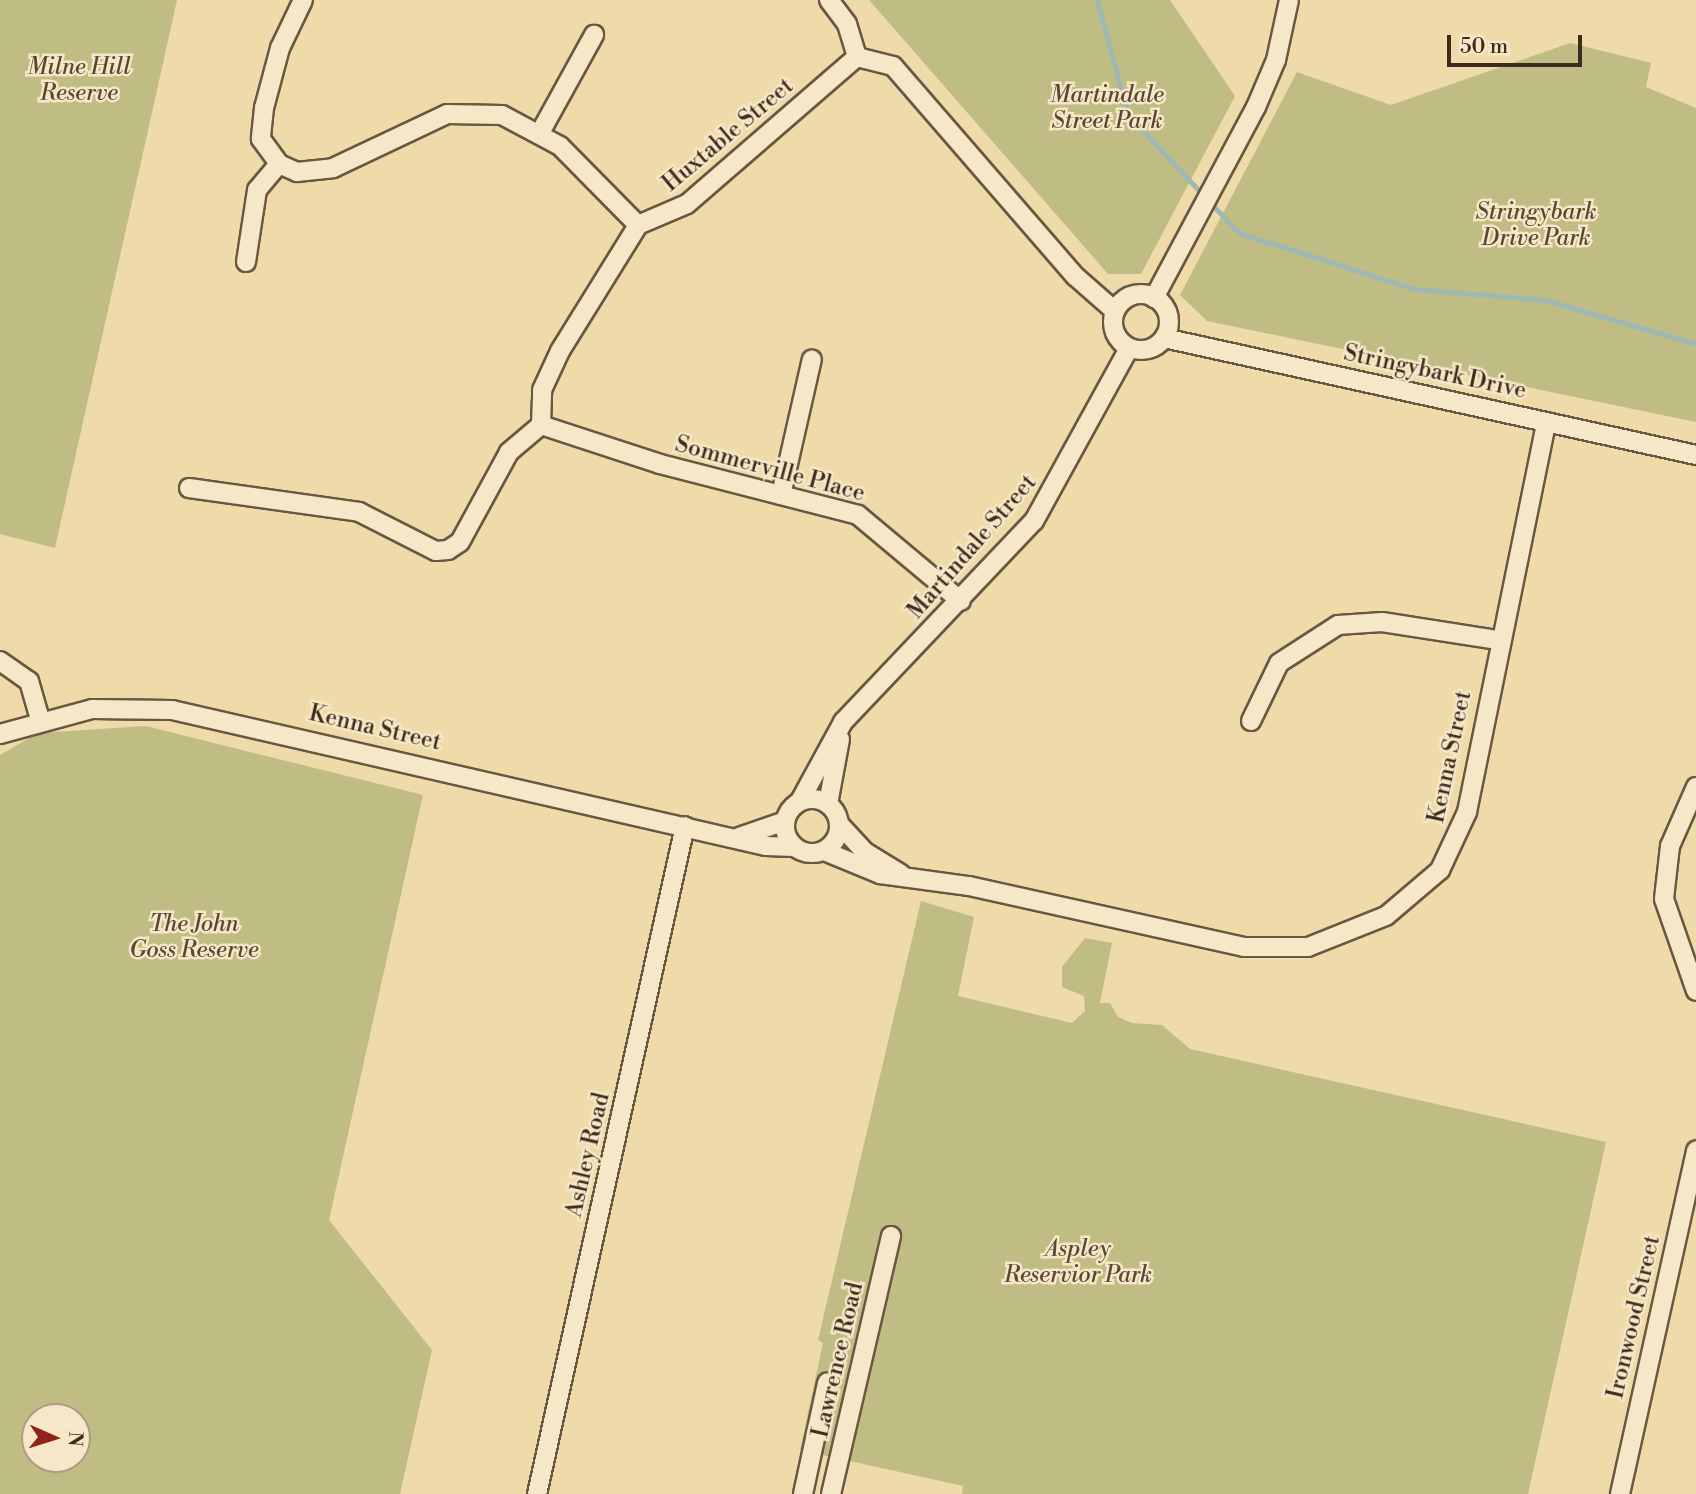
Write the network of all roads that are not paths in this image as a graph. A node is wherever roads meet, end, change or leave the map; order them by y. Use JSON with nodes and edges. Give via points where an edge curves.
{"nodes":[{"id":1,"x":303,"y":0,"type":"edge"},
{"id":2,"x":828,"y":0,"type":"edge"},
{"id":3,"x":1289,"y":0,"type":"edge"},
{"id":4,"x":594,"y":34,"type":"dead end"},
{"id":5,"x":857,"y":57,"type":"junction"},
{"id":6,"x":541,"y":131,"type":"junction"},
{"id":7,"x":279,"y":164,"type":"junction"},
{"id":8,"x":638,"y":225,"type":"junction"},
{"id":9,"x":246,"y":262,"type":"dead end"},
{"id":10,"x":1154,"y":298,"type":"junction"},
{"id":11,"x":1115,"y":311,"type":"junction"},
{"id":12,"x":1164,"y":338,"type":"junction"},
{"id":13,"x":1129,"y":348,"type":"junction"},
{"id":14,"x":812,"y":359,"type":"dead end"},
{"id":15,"x":1546,"y":422,"type":"junction"},
{"id":16,"x":541,"y":425,"type":"junction"},
{"id":17,"x":1696,"y":455,"type":"edge"},
{"id":18,"x":189,"y":488,"type":"dead end"},
{"id":19,"x":781,"y":495,"type":"junction"},
{"id":20,"x":961,"y":601,"type":"junction"},
{"id":21,"x":1497,"y":640,"type":"junction"},
{"id":22,"x":0,"y":661,"type":"edge"},
{"id":23,"x":40,"y":719,"type":"junction"},
{"id":24,"x":1251,"y":721,"type":"dead end"},
{"id":25,"x":843,"y":722,"type":"junction"},
{"id":26,"x":0,"y":734,"type":"edge"},
{"id":27,"x":1696,"y":786,"type":"edge"},
{"id":28,"x":800,"y":802,"type":"junction"},
{"id":29,"x":828,"y":804,"type":"junction"},
{"id":30,"x":785,"y":821,"type":"junction"},
{"id":31,"x":839,"y":824,"type":"junction"},
{"id":32,"x":685,"y":826,"type":"junction"},
{"id":33,"x":738,"y":837,"type":"junction"},
{"id":34,"x":794,"y":847,"type":"junction"},
{"id":35,"x":824,"y":851,"type":"junction"},
{"id":36,"x":901,"y":874,"type":"junction"},
{"id":37,"x":1696,"y":991,"type":"edge"},
{"id":38,"x":1696,"y":1150,"type":"edge"},
{"id":39,"x":1693,"y":1182,"type":"edge"},
{"id":40,"x":891,"y":1236,"type":"dead end"},
{"id":41,"x":827,"y":1383,"type":"dead end"},
{"id":42,"x":537,"y":1494,"type":"edge"},
{"id":43,"x":803,"y":1494,"type":"edge"},
{"id":44,"x":831,"y":1494,"type":"edge"},
{"id":45,"x":1620,"y":1494,"type":"edge"}],
"edges":[{"from":1,"to":7,"type":"street","via":[[280,48],[264,107],[261,139]]},
{"from":2,"to":5,"type":"street","via":[[847,24]]},
{"from":3,"to":10,"type":"street","via":[[1276,60]]},
{"from":4,"to":6,"type":"street"},
{"from":5,"to":8,"type":"street","name":"Huxtable Street","via":[[687,204]]},
{"from":5,"to":11,"type":"street","via":[[893,66],[1075,276]]},
{"from":6,"to":7,"type":"street","via":[[502,115],[447,114],[333,169],[297,172]]},
{"from":6,"to":8,"type":"street"},
{"from":7,"to":9,"type":"street","via":[[257,191]]},
{"from":8,"to":16,"type":"street","via":[[560,351],[542,390]]},
{"from":10,"to":11,"type":"street","via":[[1136,295]]},
{"from":10,"to":12,"type":"street","via":[[1168,320]]},
{"from":11,"to":13,"type":"street","via":[[1113,328]]},
{"from":12,"to":13,"type":"street","via":[[1144,350]]},
{"from":12,"to":15,"type":"street","name":"Stringybark Drive"},
{"from":13,"to":20,"type":"street","name":"Martindale Street","via":[[1057,489]]},
{"from":14,"to":19,"type":"street"},
{"from":15,"to":17,"type":"street","name":"Stringybark Drive"},
{"from":15,"to":21,"type":"street","name":"Kenna Street"},
{"from":16,"to":18,"type":"street","via":[[509,452],[460,542],[448,550],[436,551],[359,512]]},
{"from":16,"to":19,"type":"street","name":"Sommerville Place"},
{"from":19,"to":20,"type":"street","name":"Sommerville Place","via":[[858,515]]},
{"from":20,"to":25,"type":"street","name":"Martindale Street"},
{"from":21,"to":24,"type":"street","via":[[1382,622],[1338,625],[1279,663]]},
{"from":21,"to":36,"type":"street","name":"Kenna Street","via":[[1472,790],[1453,850],[1429,881],[1386,916],[1338,939],[1308,947],[1244,947]]},
{"from":22,"to":23,"type":"street","via":[[29,681]]},
{"from":23,"to":26,"type":"street","name":"Kenna Street"},
{"from":23,"to":32,"type":"street","name":"Kenna Street","via":[[92,709],[172,710]]},
{"from":25,"to":28,"type":"street","name":"Martindale Street"},
{"from":25,"to":29,"type":"street"},
{"from":27,"to":37,"type":"street","via":[[1670,846],[1664,899]]},
{"from":28,"to":29,"type":"street"},
{"from":28,"to":30,"type":"street"},
{"from":29,"to":31,"type":"street","name":"Kenna Street"},
{"from":30,"to":33,"type":"street"},
{"from":30,"to":34,"type":"street"},
{"from":31,"to":35,"type":"street"},
{"from":31,"to":36,"type":"street","name":"Kenna Street","via":[[865,852]]},
{"from":32,"to":33,"type":"street","name":"Kenna Street"},
{"from":32,"to":42,"type":"street","name":"Ashley Road"},
{"from":33,"to":34,"type":"street","name":"Kenna Street"},
{"from":34,"to":35,"type":"street","name":"Kenna Street"},
{"from":35,"to":36,"type":"street","name":"Kenna Street","via":[[858,868]]},
{"from":38,"to":39,"type":"street","name":"Ironwood Street"},
{"from":39,"to":45,"type":"street","name":"Ironwood Street"},
{"from":40,"to":44,"type":"street","name":"Lawrence Road"},
{"from":41,"to":43,"type":"street","name":"Lawrence Road"}]}
